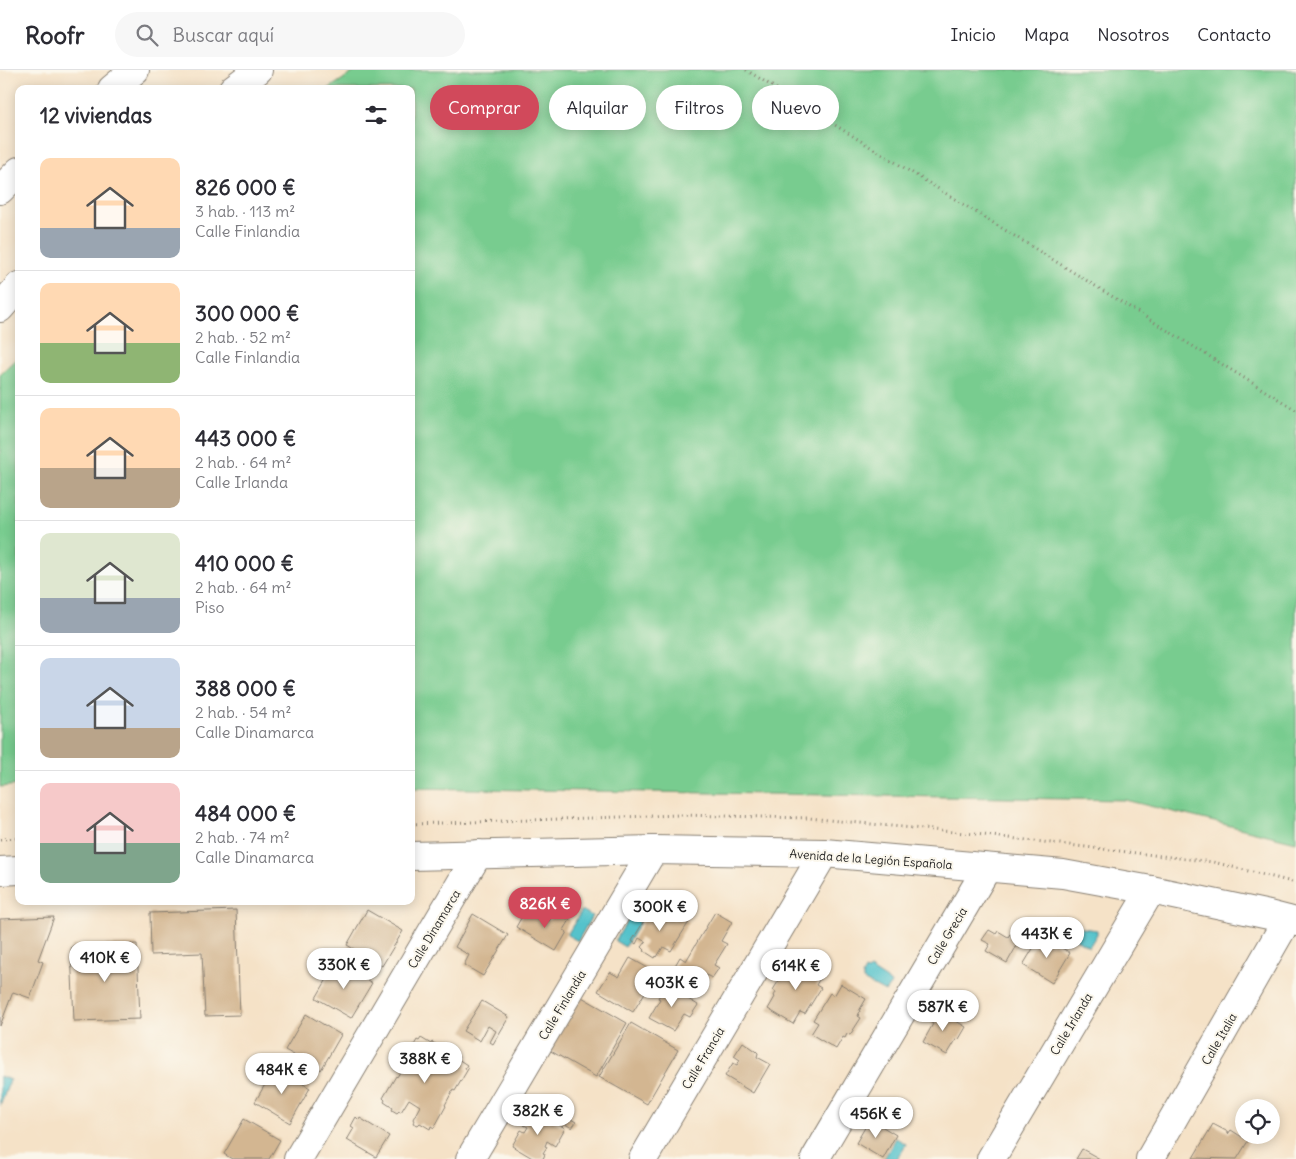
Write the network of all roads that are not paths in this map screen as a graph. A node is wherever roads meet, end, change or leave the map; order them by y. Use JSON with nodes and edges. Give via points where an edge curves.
{"nodes":[{"id":1,"x":135,"y":70,"type":"edge"},
{"id":2,"x":258,"y":70,"type":"edge"},
{"id":3,"x":117,"y":85,"type":"edge"},
{"id":4,"x":238,"y":85,"type":"edge"},
{"id":5,"x":15,"y":175,"type":"edge"},
{"id":6,"x":0,"y":190,"type":"edge"},
{"id":7,"x":15,"y":291,"type":"edge"},
{"id":8,"x":0,"y":308,"type":"edge"},
{"id":9,"x":653,"y":850,"type":"junction"},
{"id":10,"x":824,"y":853,"type":"junction"},
{"id":11,"x":478,"y":854,"type":"junction"},
{"id":12,"x":415,"y":856,"type":"edge"},
{"id":13,"x":987,"y":868,"type":"junction"},
{"id":14,"x":15,"y":870,"type":"edge"},
{"id":15,"x":0,"y":871,"type":"edge"},
{"id":16,"x":1150,"y":890,"type":"junction"},
{"id":17,"x":1292,"y":921,"type":"edge"},
{"id":18,"x":298,"y":1159,"type":"edge"},
{"id":19,"x":470,"y":1159,"type":"edge"},
{"id":20,"x":643,"y":1159,"type":"edge"},
{"id":21,"x":815,"y":1159,"type":"edge"},
{"id":22,"x":991,"y":1159,"type":"edge"},
{"id":23,"x":1150,"y":1159,"type":"edge"}],
"edges":[{"from":1,"to":3,"type":"street"},
{"from":2,"to":4,"type":"street"},
{"from":5,"to":6,"type":"street"},
{"from":7,"to":8,"type":"street"},
{"from":9,"to":10,"type":"street","name":"Avenida de la Legión Española"},
{"from":9,"to":11,"type":"street","name":"Avenida de la Legión Española"},
{"from":9,"to":19,"type":"street","name":"Calle Finlandia"},
{"from":10,"to":13,"type":"street","name":"Avenida de la Legión Española"},
{"from":10,"to":20,"type":"street","name":"Calle Francia"},
{"from":11,"to":12,"type":"street","name":"Avenida de la Legión Española"},
{"from":11,"to":18,"type":"street","name":"Calle Dinamarca"},
{"from":13,"to":16,"type":"street","name":"Avenida de la Legión Española","via":[[1063,874]]},
{"from":13,"to":21,"type":"street","name":"Calle Grecia"},
{"from":14,"to":15,"type":"street"},
{"from":16,"to":17,"type":"street","name":"Avenida de la Legión Española"},
{"from":16,"to":22,"type":"street","name":"Calle Irlanda"},
{"from":17,"to":23,"type":"street","name":"Calle Italia"}]}
